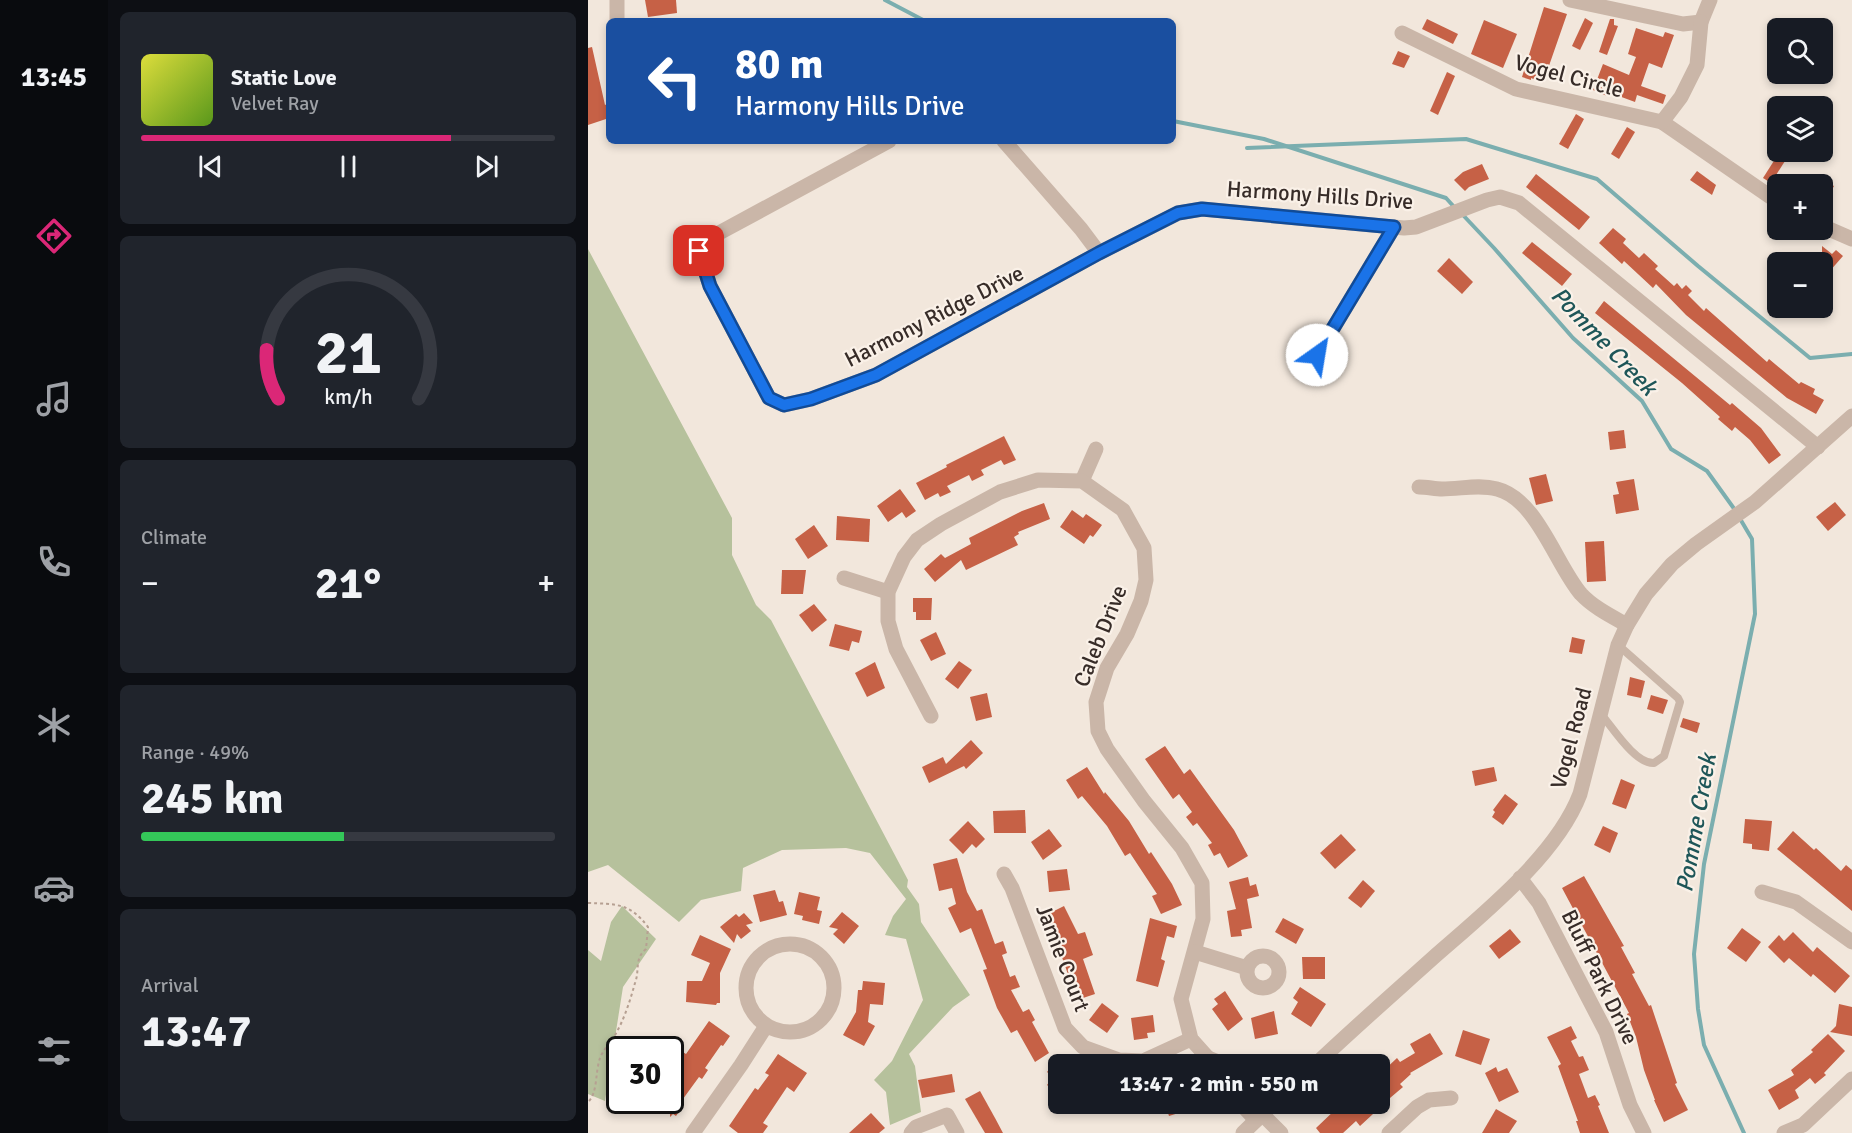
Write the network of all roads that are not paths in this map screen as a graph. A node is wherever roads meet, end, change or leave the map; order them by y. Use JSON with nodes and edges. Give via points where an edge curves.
{"nodes":[{"id":1,"x":617,"y":0,"type":"edge"},
{"id":2,"x":1570,"y":0,"type":"edge"},
{"id":3,"x":1710,"y":0,"type":"edge"},
{"id":4,"x":617,"y":18,"type":"edge"},
{"id":5,"x":1701,"y":22,"type":"junction"},
{"id":6,"x":1402,"y":33,"type":"dead end"},
{"id":7,"x":1662,"y":122,"type":"junction"},
{"id":8,"x":883,"y":144,"type":"edge"},
{"id":9,"x":1007,"y":144,"type":"edge"},
{"id":10,"x":1767,"y":194,"type":"edge"},
{"id":11,"x":1394,"y":227,"type":"junction"},
{"id":12,"x":1833,"y":231,"type":"edge"},
{"id":13,"x":1852,"y":239,"type":"edge"},
{"id":14,"x":1099,"y":253,"type":"junction"},
{"id":15,"x":1317,"y":355,"type":"dead end"},
{"id":16,"x":1852,"y":416,"type":"edge"},
{"id":17,"x":1818,"y":447,"type":"junction"},
{"id":18,"x":1096,"y":449,"type":"dead end"},
{"id":19,"x":1082,"y":481,"type":"junction"},
{"id":20,"x":1419,"y":487,"type":"dead end"},
{"id":21,"x":844,"y":578,"type":"dead end"},
{"id":22,"x":888,"y":592,"type":"junction"},
{"id":23,"x":1626,"y":625,"type":"junction"},
{"id":24,"x":1618,"y":645,"type":"junction"},
{"id":25,"x":1601,"y":714,"type":"junction"},
{"id":26,"x":931,"y":716,"type":"dead end"},
{"id":27,"x":1004,"y":874,"type":"dead end"},
{"id":28,"x":1520,"y":878,"type":"junction"},
{"id":29,"x":1762,"y":892,"type":"dead end"},
{"id":30,"x":1852,"y":942,"type":"edge"},
{"id":31,"x":1195,"y":952,"type":"junction"},
{"id":32,"x":1247,"y":968,"type":"dead end"},
{"id":33,"x":766,"y":1026,"type":"junction"},
{"id":34,"x":1191,"y":1039,"type":"junction"},
{"id":35,"x":1203,"y":1054,"type":"edge"},
{"id":36,"x":1327,"y":1054,"type":"edge"},
{"id":37,"x":1852,"y":1079,"type":"edge"},
{"id":38,"x":1451,"y":1098,"type":"dead end"},
{"id":39,"x":1260,"y":1114,"type":"edge"},
{"id":40,"x":1267,"y":1114,"type":"edge"},
{"id":41,"x":693,"y":1133,"type":"edge"},
{"id":42,"x":910,"y":1133,"type":"edge"},
{"id":43,"x":957,"y":1133,"type":"edge"},
{"id":44,"x":1243,"y":1133,"type":"edge"},
{"id":45,"x":1281,"y":1133,"type":"edge"},
{"id":46,"x":1389,"y":1133,"type":"edge"},
{"id":47,"x":1644,"y":1133,"type":"edge"},
{"id":48,"x":1784,"y":1133,"type":"edge"}],
"edges":[{"from":1,"to":4,"type":"street"},
{"from":2,"to":5,"type":"street","via":[[1683,24]]},
{"from":3,"to":5,"type":"street"},
{"from":5,"to":7,"type":"street","via":[[1697,64],[1681,97]]},
{"from":6,"to":7,"type":"street","name":"Vogel Circle","via":[[1516,89]]},
{"from":7,"to":10,"type":"street","name":"Vogel Circle"},
{"from":8,"to":14,"type":"street","name":"Harmony Ridge Drive","via":[[706,240],[699,251],[710,286],[769,398],[784,405],[876,375]]},
{"from":9,"to":14,"type":"street"},
{"from":11,"to":14,"type":"street","name":"Harmony Hills Drive","via":[[1202,209],[1178,213]]},
{"from":11,"to":15,"type":"street"},
{"from":11,"to":17,"type":"street","name":"Harmony Hills Drive","via":[[1416,227],[1500,197],[1519,203]]},
{"from":12,"to":13,"type":"street"},
{"from":16,"to":17,"type":"street","name":"Vogel Road"},
{"from":17,"to":23,"type":"street","name":"Vogel Road","via":[[1656,580]]},
{"from":18,"to":19,"type":"street"},
{"from":19,"to":22,"type":"street","via":[[1038,480],[1000,492],[941,524],[917,540],[904,557]]},
{"from":19,"to":31,"type":"street","name":"Caleb Drive","via":[[1123,510],[1144,548],[1146,580],[1141,601],[1101,685],[1096,702],[1098,731],[1144,801],[1182,848],[1202,883],[1203,919]]},
{"from":20,"to":23,"type":"street","via":[[1478,486],[1513,495],[1531,514],[1581,594]]},
{"from":21,"to":22,"type":"street"},
{"from":22,"to":26,"type":"street","via":[[888,621],[896,650]]},
{"from":23,"to":24,"type":"street","name":"Vogel Road"},
{"from":24,"to":25,"type":"street","name":"Vogel Road"},
{"from":24,"to":25,"type":"lane","via":[[1680,702],[1664,756],[1654,763],[1643,761]]},
{"from":25,"to":28,"type":"street","name":"Vogel Road","via":[[1574,810],[1559,834]]},
{"from":27,"to":34,"type":"street","name":"Jamie Court","via":[[1065,1028],[1083,1047],[1119,1060],[1143,1061]]},
{"from":28,"to":36,"type":"street","name":"Vogel Road"},
{"from":28,"to":47,"type":"street","name":"Bluff Park Drive","via":[[1539,903],[1606,1032],[1630,1105]]},
{"from":29,"to":30,"type":"street","via":[[1796,902]]},
{"from":31,"to":32,"type":"street"},
{"from":31,"to":34,"type":"street","name":"Caleb Drive","via":[[1181,999]]},
{"from":33,"to":33,"type":"street","via":[[784,1032],[803,1031],[825,1016],[832,1001],[833,980],[829,968],[815,952],[801,945],[781,944],[753,962],[747,973],[746,996],[756,1018]]},
{"from":33,"to":41,"type":"street"},
{"from":34,"to":35,"type":"street","name":"Caleb Drive"},
{"from":37,"to":48,"type":"street","via":[[1803,1125]]},
{"from":38,"to":46,"type":"street","via":[[1429,1100]]},
{"from":39,"to":44,"type":"street"},
{"from":40,"to":45,"type":"street"},
{"from":42,"to":43,"type":"street","via":[[947,1115]]}]}
